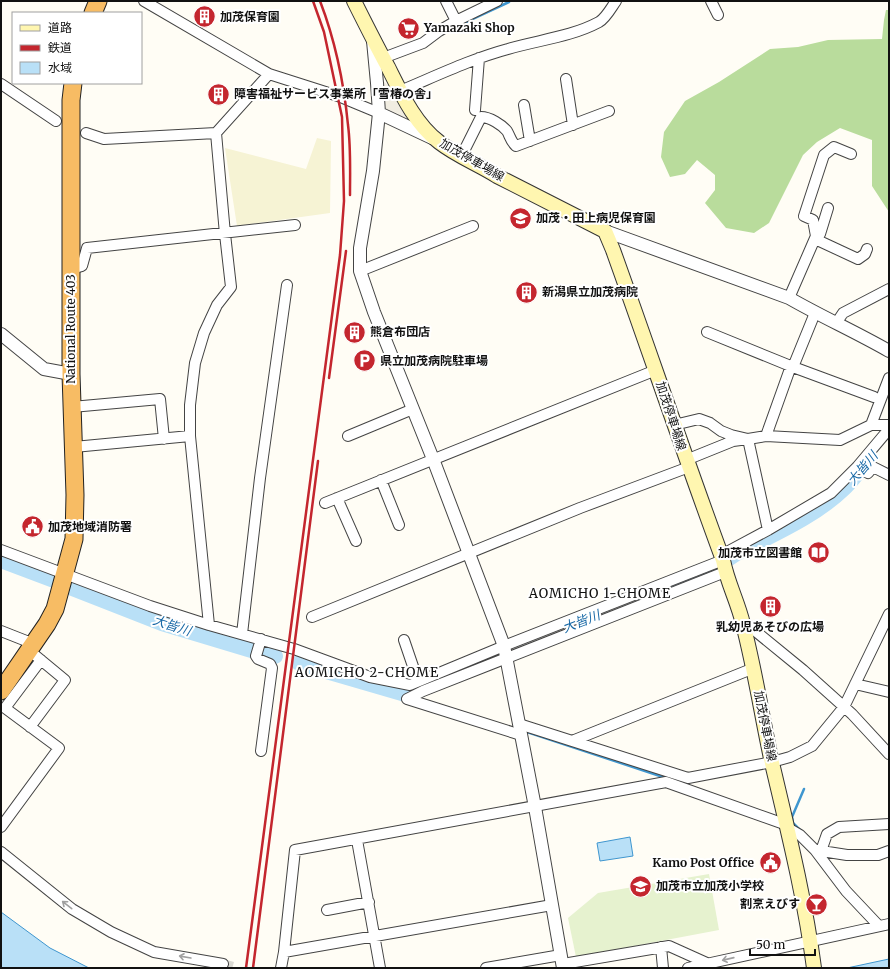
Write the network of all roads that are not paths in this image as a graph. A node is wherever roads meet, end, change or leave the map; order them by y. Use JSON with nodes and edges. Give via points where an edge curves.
{"nodes":[{"id":1,"x":98,"y":1,"type":"edge"},
{"id":2,"x":144,"y":1,"type":"edge"},
{"id":3,"x":354,"y":1,"type":"edge"},
{"id":4,"x":446,"y":1,"type":"edge"},
{"id":5,"x":497,"y":1,"type":"edge"},
{"id":6,"x":616,"y":1,"type":"edge"},
{"id":7,"x":711,"y":1,"type":"edge"},
{"id":8,"x":487,"y":4,"type":"edge"},
{"id":9,"x":93,"y":12,"type":"edge"},
{"id":10,"x":718,"y":15,"type":"dead end"},
{"id":11,"x":456,"y":21,"type":"junction"},
{"id":12,"x":372,"y":38,"type":"junction"},
{"id":13,"x":383,"y":58,"type":"junction"},
{"id":14,"x":479,"y":58,"type":"junction"},
{"id":15,"x":269,"y":74,"type":"junction"},
{"id":16,"x":566,"y":79,"type":"dead end"},
{"id":17,"x":1,"y":84,"type":"edge"},
{"id":18,"x":73,"y":84,"type":"edge"},
{"id":19,"x":400,"y":91,"type":"junction"},
{"id":20,"x":524,"y":105,"type":"dead end"},
{"id":21,"x":475,"y":110,"type":"dead end"},
{"id":22,"x":609,"y":111,"type":"dead end"},
{"id":23,"x":379,"y":113,"type":"junction"},
{"id":24,"x":56,"y":121,"type":"dead end"},
{"id":25,"x":573,"y":125,"type":"junction"},
{"id":26,"x":86,"y":133,"type":"dead end"},
{"id":27,"x":216,"y":133,"type":"junction"},
{"id":28,"x":530,"y":141,"type":"junction"},
{"id":29,"x":439,"y":142,"type":"junction"},
{"id":30,"x":851,"y":154,"type":"dead end"},
{"id":31,"x":462,"y":157,"type":"junction"},
{"id":32,"x":828,"y":208,"type":"dead end"},
{"id":33,"x":295,"y":225,"type":"dead end"},
{"id":34,"x":473,"y":226,"type":"dead end"},
{"id":35,"x":605,"y":231,"type":"junction"},
{"id":36,"x":224,"y":234,"type":"junction"},
{"id":37,"x":815,"y":238,"type":"junction"},
{"id":38,"x":867,"y":249,"type":"dead end"},
{"id":39,"x":71,"y":269,"type":"junction"},
{"id":40,"x":360,"y":271,"type":"junction"},
{"id":41,"x":287,"y":285,"type":"dead end"},
{"id":42,"x":889,"y":289,"type":"edge"},
{"id":43,"x":789,"y":298,"type":"junction"},
{"id":44,"x":815,"y":313,"type":"junction"},
{"id":45,"x":837,"y":322,"type":"junction"},
{"id":46,"x":707,"y":332,"type":"dead end"},
{"id":47,"x":1,"y":334,"type":"edge"},
{"id":48,"x":889,"y":351,"type":"edge"},
{"id":49,"x":792,"y":366,"type":"junction"},
{"id":50,"x":656,"y":370,"type":"junction"},
{"id":51,"x":71,"y":374,"type":"junction"},
{"id":52,"x":889,"y":378,"type":"edge"},
{"id":53,"x":874,"y":397,"type":"dead end"},
{"id":54,"x":72,"y":407,"type":"junction"},
{"id":55,"x":413,"y":409,"type":"junction"},
{"id":56,"x":871,"y":425,"type":"junction"},
{"id":57,"x":889,"y":425,"type":"edge"},
{"id":58,"x":674,"y":426,"type":"junction"},
{"id":59,"x":889,"y":429,"type":"edge"},
{"id":60,"x":190,"y":436,"type":"junction"},
{"id":61,"x":348,"y":436,"type":"dead end"},
{"id":62,"x":766,"y":436,"type":"junction"},
{"id":63,"x":164,"y":439,"type":"junction"},
{"id":64,"x":748,"y":439,"type":"junction"},
{"id":65,"x":74,"y":447,"type":"junction"},
{"id":66,"x":433,"y":459,"type":"junction"},
{"id":67,"x":687,"y":464,"type":"junction"},
{"id":68,"x":858,"y":467,"type":"junction"},
{"id":69,"x":889,"y":475,"type":"edge"},
{"id":70,"x":381,"y":480,"type":"junction"},
{"id":71,"x":337,"y":498,"type":"junction"},
{"id":72,"x":325,"y":503,"type":"dead end"},
{"id":73,"x":398,"y":525,"type":"dead end"},
{"id":74,"x":768,"y":530,"type":"junction"},
{"id":75,"x":356,"y":541,"type":"dead end"},
{"id":76,"x":1,"y":550,"type":"edge"},
{"id":77,"x":469,"y":553,"type":"junction"},
{"id":78,"x":724,"y":566,"type":"junction"},
{"id":79,"x":65,"y":574,"type":"junction"},
{"id":80,"x":889,"y":614,"type":"edge"},
{"id":81,"x":312,"y":617,"type":"dead end"},
{"id":82,"x":743,"y":621,"type":"junction"},
{"id":83,"x":209,"y":625,"type":"junction"},
{"id":84,"x":1,"y":631,"type":"edge"},
{"id":85,"x":242,"y":634,"type":"junction"},
{"id":86,"x":404,"y":640,"type":"dead end"},
{"id":87,"x":259,"y":646,"type":"junction"},
{"id":88,"x":504,"y":646,"type":"junction"},
{"id":89,"x":35,"y":652,"type":"junction"},
{"id":90,"x":507,"y":658,"type":"junction"},
{"id":91,"x":754,"y":668,"type":"junction"},
{"id":92,"x":418,"y":681,"type":"junction"},
{"id":93,"x":855,"y":684,"type":"junction"},
{"id":94,"x":1,"y":691,"type":"edge"},
{"id":95,"x":889,"y":692,"type":"edge"},
{"id":96,"x":844,"y":707,"type":"junction"},
{"id":97,"x":30,"y":727,"type":"junction"},
{"id":98,"x":520,"y":729,"type":"junction"},
{"id":99,"x":572,"y":741,"type":"junction"},
{"id":100,"x":261,"y":751,"type":"dead end"},
{"id":101,"x":889,"y":754,"type":"edge"},
{"id":102,"x":772,"y":762,"type":"junction"},
{"id":103,"x":685,"y":778,"type":"junction"},
{"id":104,"x":667,"y":782,"type":"junction"},
{"id":105,"x":535,"y":807,"type":"junction"},
{"id":106,"x":889,"y":824,"type":"edge"},
{"id":107,"x":1,"y":827,"type":"edge"},
{"id":108,"x":788,"y":827,"type":"junction"},
{"id":109,"x":357,"y":840,"type":"junction"},
{"id":110,"x":818,"y":850,"type":"junction"},
{"id":111,"x":889,"y":851,"type":"edge"},
{"id":112,"x":1,"y":852,"type":"edge"},
{"id":113,"x":369,"y":902,"type":"junction"},
{"id":114,"x":552,"y":905,"type":"junction"},
{"id":115,"x":326,"y":910,"type":"dead end"},
{"id":116,"x":884,"y":925,"type":"edge"},
{"id":117,"x":375,"y":936,"type":"junction"},
{"id":118,"x":811,"y":944,"type":"junction"},
{"id":119,"x":661,"y":947,"type":"junction"},
{"id":120,"x":284,"y":952,"type":"junction"},
{"id":121,"x":562,"y":963,"type":"edge"},
{"id":122,"x":223,"y":964,"type":"dead end"},
{"id":123,"x":709,"y":964,"type":"junction"},
{"id":124,"x":281,"y":968,"type":"edge"},
{"id":125,"x":380,"y":968,"type":"edge"},
{"id":126,"x":486,"y":968,"type":"edge"},
{"id":127,"x":663,"y":968,"type":"edge"},
{"id":128,"x":688,"y":968,"type":"edge"},
{"id":129,"x":814,"y":968,"type":"edge"}],
"edges":[{"from":1,"to":9,"type":"highway"},
{"from":2,"to":15,"type":"street"},
{"from":3,"to":12,"type":"main road","name":"加茂停車場線"},
{"from":4,"to":11,"type":"street"},
{"from":5,"to":8,"type":"street"},
{"from":6,"to":14,"type":"street","via":[[600,21],[586,28]]},
{"from":7,"to":10,"type":"street"},
{"from":8,"to":11,"type":"street"},
{"from":11,"to":13,"type":"street","via":[[423,43]]},
{"from":12,"to":13,"type":"main road","name":"加茂停車場線"},
{"from":12,"to":23,"type":"street"},
{"from":13,"to":19,"type":"main road","name":"加茂停車場線"},
{"from":14,"to":19,"type":"street"},
{"from":14,"to":21,"type":"street"},
{"from":15,"to":23,"type":"street","via":[[338,96]]},
{"from":15,"to":27,"type":"street"},
{"from":16,"to":25,"type":"street"},
{"from":17,"to":24,"type":"street"},
{"from":18,"to":39,"type":"highway","name":"National Route 403"},
{"from":19,"to":29,"type":"main road","name":"加茂停車場線","via":[[424,128]]},
{"from":20,"to":28,"type":"street"},
{"from":22,"to":25,"type":"street"},
{"from":23,"to":29,"type":"street"},
{"from":23,"to":40,"type":"street","via":[[373,171],[360,248]]},
{"from":25,"to":28,"type":"street"},
{"from":26,"to":27,"type":"street","via":[[104,139]]},
{"from":27,"to":36,"type":"street"},
{"from":28,"to":31,"type":"street","via":[[516,146],[499,124],[481,117]]},
{"from":29,"to":31,"type":"main road","name":"加茂停車場線"},
{"from":30,"to":37,"type":"street","via":[[834,148],[824,155],[804,216],[812,220]]},
{"from":31,"to":35,"type":"main road","name":"加茂停車場線"},
{"from":32,"to":37,"type":"street","via":[[820,234]]},
{"from":33,"to":36,"type":"street"},
{"from":34,"to":40,"type":"street"},
{"from":35,"to":43,"type":"street"},
{"from":35,"to":50,"type":"main road","name":"加茂停車場線"},
{"from":36,"to":39,"type":"street","via":[[87,248],[82,266]]},
{"from":36,"to":60,"type":"street","via":[[231,287],[217,305],[204,333],[195,363],[190,405]]},
{"from":37,"to":38,"type":"street","via":[[858,259]]},
{"from":37,"to":43,"type":"street"},
{"from":39,"to":51,"type":"highway","name":"National Route 403"},
{"from":40,"to":55,"type":"street"},
{"from":41,"to":85,"type":"street","via":[[260,478]]},
{"from":42,"to":45,"type":"street","via":[[843,313]]},
{"from":43,"to":44,"type":"street"},
{"from":44,"to":45,"type":"street"},
{"from":44,"to":49,"type":"street"},
{"from":45,"to":48,"type":"street"},
{"from":46,"to":49,"type":"street"},
{"from":47,"to":51,"type":"street","via":[[44,369]]},
{"from":49,"to":53,"type":"street"},
{"from":49,"to":62,"type":"street"},
{"from":50,"to":58,"type":"main road","name":"加茂停車場線"},
{"from":50,"to":66,"type":"street"},
{"from":51,"to":54,"type":"highway","name":"National Route 403"},
{"from":52,"to":56,"type":"street"},
{"from":54,"to":63,"type":"street","via":[[160,399]]},
{"from":54,"to":65,"type":"highway","name":"National Route 403"},
{"from":55,"to":61,"type":"street"},
{"from":55,"to":66,"type":"street"},
{"from":56,"to":57,"type":"street"},
{"from":56,"to":62,"type":"street","via":[[840,440]]},
{"from":58,"to":64,"type":"street","via":[[699,419],[710,422],[731,436]]},
{"from":58,"to":67,"type":"main road","name":"加茂停車場線"},
{"from":59,"to":68,"type":"street"},
{"from":60,"to":63,"type":"street"},
{"from":60,"to":83,"type":"street"},
{"from":62,"to":64,"type":"street"},
{"from":63,"to":65,"type":"street"},
{"from":64,"to":67,"type":"street","via":[[733,442]]},
{"from":64,"to":74,"type":"street"},
{"from":65,"to":79,"type":"highway","name":"National Route 403","via":[[74,539]]},
{"from":66,"to":70,"type":"street"},
{"from":66,"to":77,"type":"street"},
{"from":67,"to":77,"type":"street"},
{"from":67,"to":78,"type":"main road","name":"加茂停車場線"},
{"from":68,"to":69,"type":"street","via":[[868,473],[873,467]]},
{"from":68,"to":74,"type":"street","via":[[831,493]]},
{"from":70,"to":71,"type":"street"},
{"from":70,"to":73,"type":"street"},
{"from":71,"to":72,"type":"street"},
{"from":71,"to":75,"type":"street"},
{"from":74,"to":78,"type":"street","via":[[727,552]]},
{"from":76,"to":79,"type":"street"},
{"from":77,"to":81,"type":"street"},
{"from":77,"to":88,"type":"street"},
{"from":78,"to":82,"type":"main road","name":"加茂停車場線"},
{"from":78,"to":88,"type":"street"},
{"from":78,"to":90,"type":"street"},
{"from":79,"to":83,"type":"street"},
{"from":79,"to":89,"type":"highway","via":[[55,609]]},
{"from":80,"to":93,"type":"street"},
{"from":82,"to":91,"type":"main road","name":"加茂停車場線"},
{"from":82,"to":96,"type":"street"},
{"from":83,"to":85,"type":"street"},
{"from":84,"to":89,"type":"street"},
{"from":85,"to":87,"type":"street"},
{"from":86,"to":92,"type":"street"},
{"from":87,"to":92,"type":"street","via":[[294,649],[370,677],[410,685]]},
{"from":87,"to":100,"type":"street","via":[[256,656],[272,668]]},
{"from":88,"to":90,"type":"street"},
{"from":88,"to":92,"type":"street"},
{"from":89,"to":94,"type":"highway"},
{"from":89,"to":97,"type":"street","via":[[5,708]]},
{"from":89,"to":97,"type":"street","via":[[65,680]]},
{"from":90,"to":98,"type":"street"},
{"from":90,"to":98,"type":"street","via":[[407,699]]},
{"from":91,"to":99,"type":"street"},
{"from":91,"to":102,"type":"main road","name":"加茂停車場線"},
{"from":93,"to":95,"type":"street"},
{"from":93,"to":96,"type":"street"},
{"from":96,"to":101,"type":"street"},
{"from":96,"to":102,"type":"street","via":[[812,746],[790,757]]},
{"from":97,"to":107,"type":"street","via":[[58,748]]},
{"from":98,"to":99,"type":"street"},
{"from":98,"to":105,"type":"street"},
{"from":99,"to":103,"type":"street"},
{"from":102,"to":103,"type":"street"},
{"from":102,"to":108,"type":"main road","name":"加茂停車場線"},
{"from":103,"to":104,"type":"street"},
{"from":104,"to":105,"type":"street"},
{"from":104,"to":108,"type":"street"},
{"from":105,"to":109,"type":"street"},
{"from":105,"to":114,"type":"street"},
{"from":106,"to":110,"type":"street","via":[[839,827],[827,834]]},
{"from":108,"to":110,"type":"street"},
{"from":108,"to":118,"type":"main road","name":"加茂停車場線"},
{"from":109,"to":113,"type":"street"},
{"from":109,"to":120,"type":"street","via":[[295,850]]},
{"from":110,"to":111,"type":"street","via":[[855,855],[878,855]]},
{"from":110,"to":116,"type":"street","via":[[846,891]]},
{"from":122,"to":112,"type":"street","one_way":true,"via":[[154,952],[111,932],[72,909]]},
{"from":113,"to":115,"type":"street"},
{"from":113,"to":117,"type":"street"},
{"from":114,"to":117,"type":"street"},
{"from":114,"to":121,"type":"street"},
{"from":116,"to":118,"type":"street"},
{"from":117,"to":120,"type":"street"},
{"from":117,"to":125,"type":"street"},
{"from":118,"to":123,"type":"street","one_way":true},
{"from":118,"to":129,"type":"main road","name":"加茂停車場線"},
{"from":119,"to":121,"type":"street"},
{"from":119,"to":123,"type":"street","via":[[669,946]]},
{"from":119,"to":127,"type":"street"},
{"from":120,"to":124,"type":"street"},
{"from":121,"to":126,"type":"street"},
{"from":123,"to":128,"type":"street"}]}
